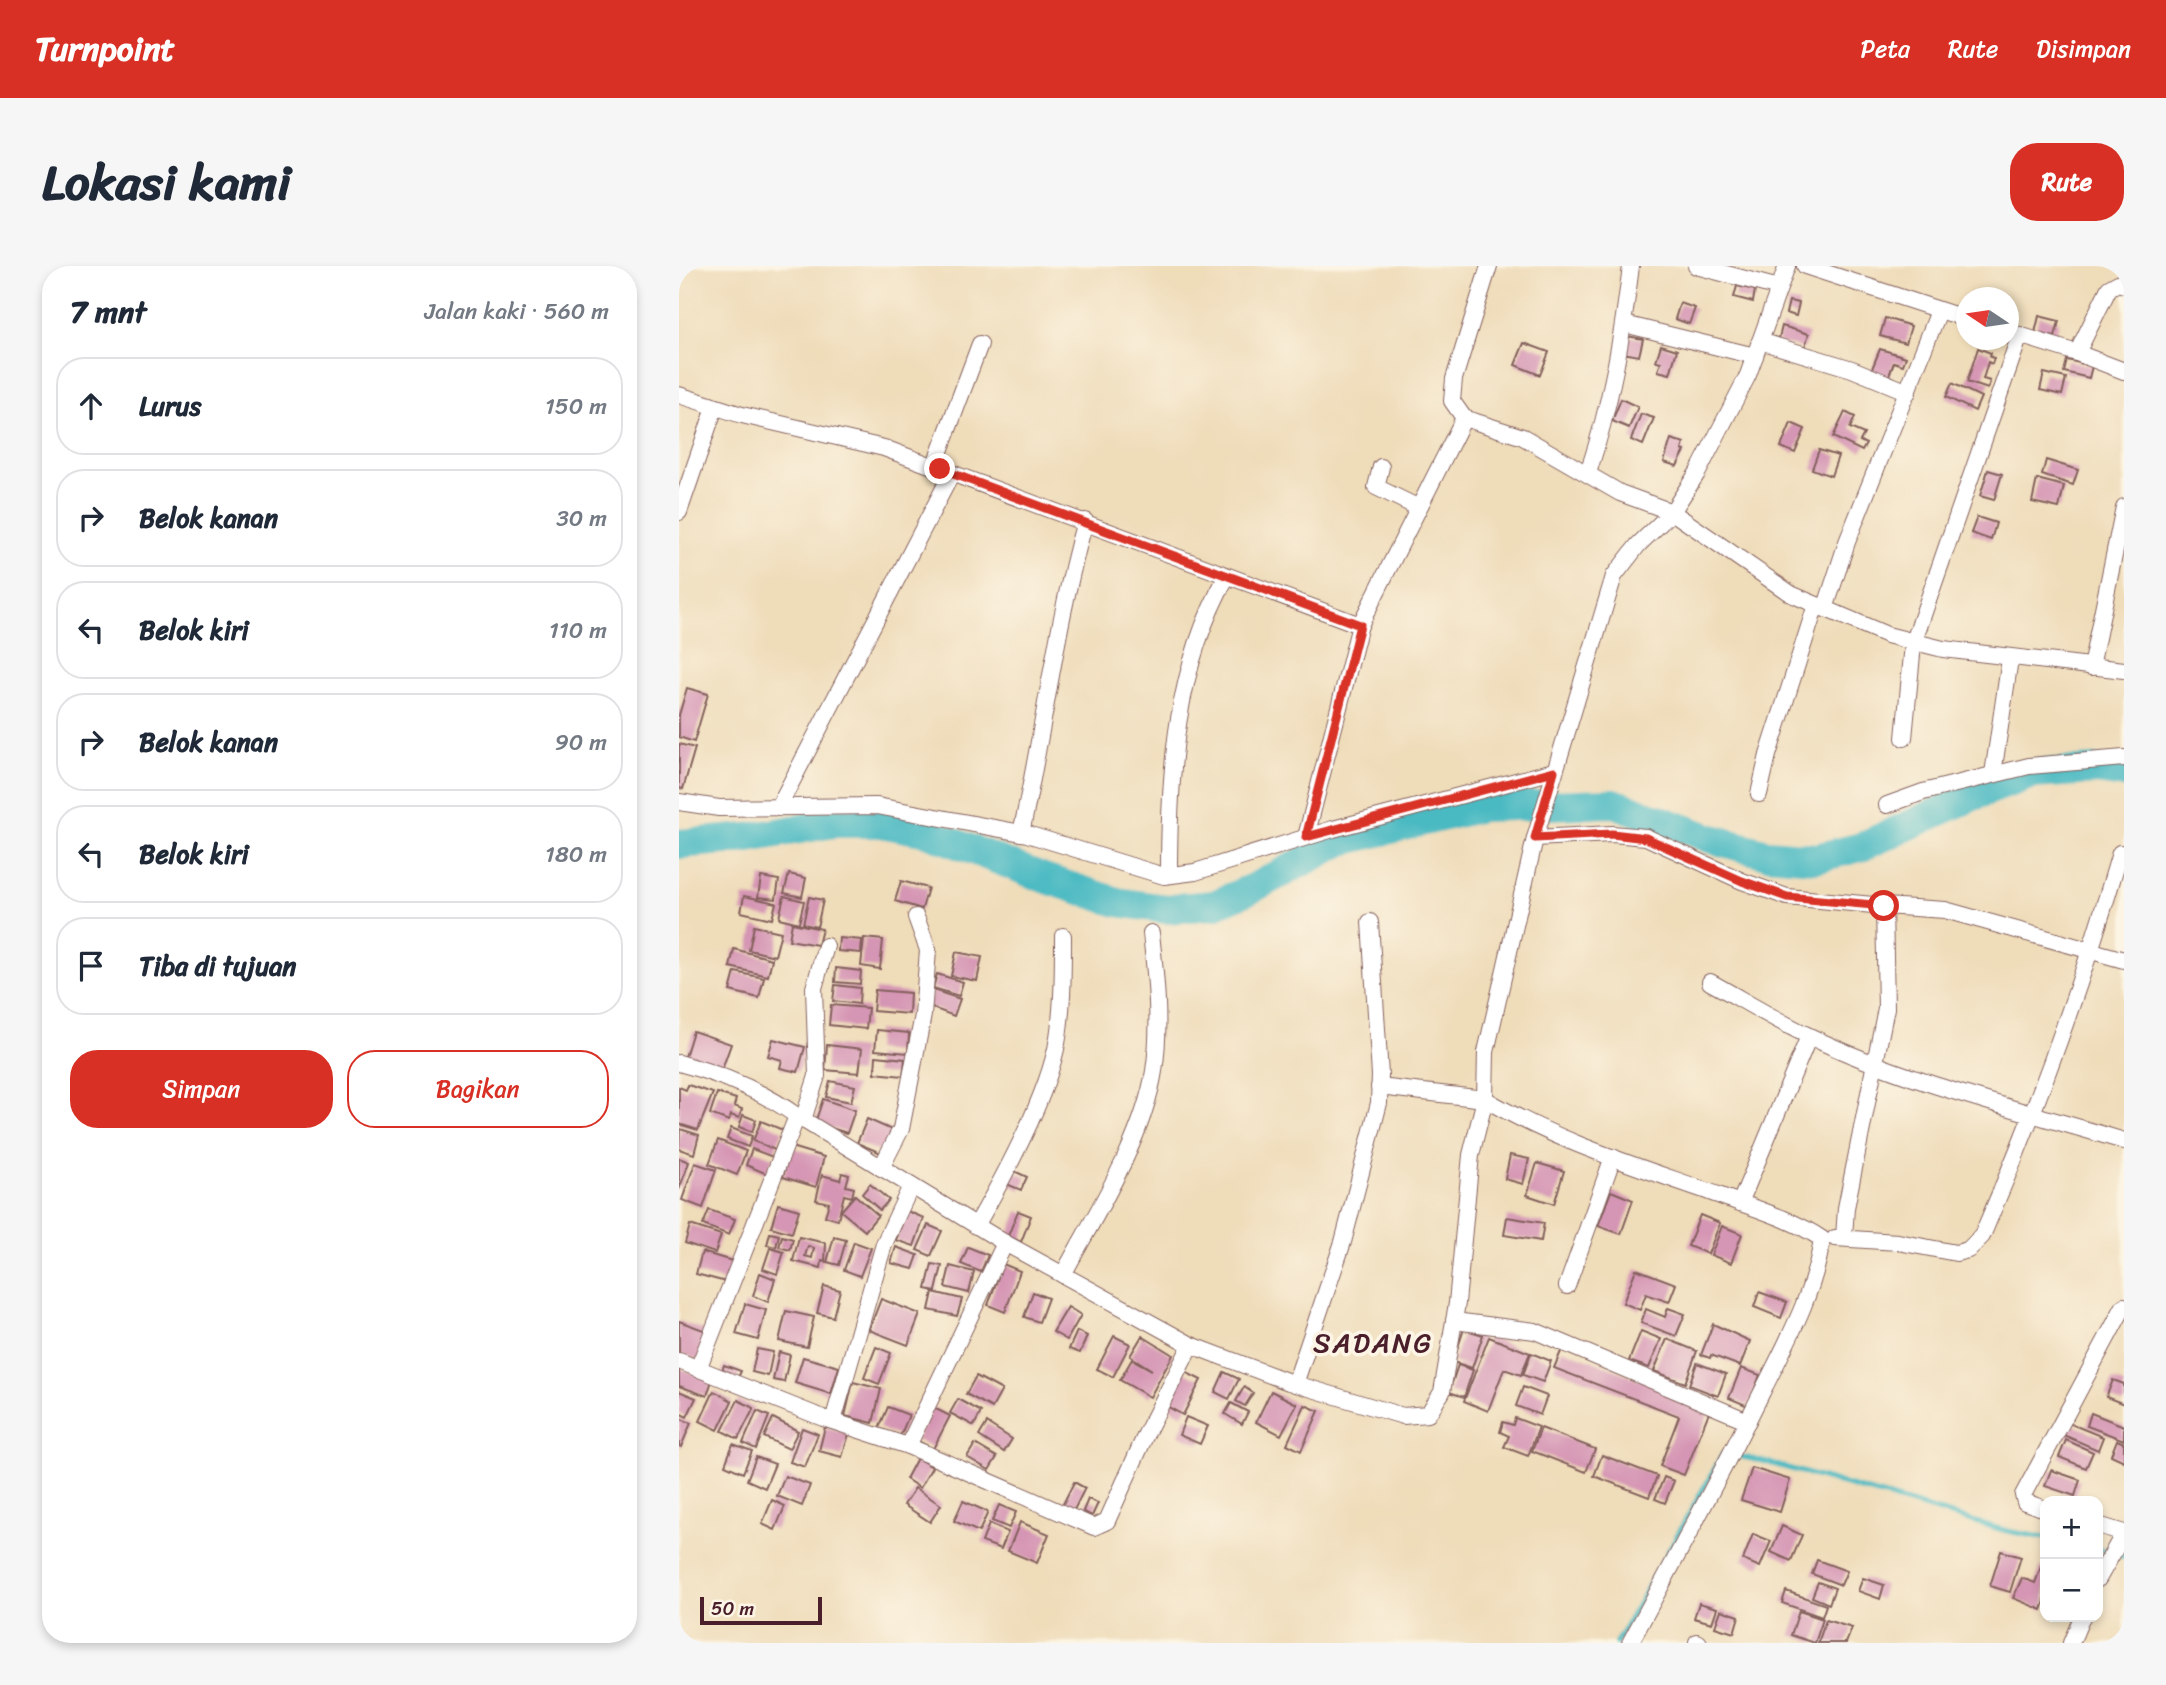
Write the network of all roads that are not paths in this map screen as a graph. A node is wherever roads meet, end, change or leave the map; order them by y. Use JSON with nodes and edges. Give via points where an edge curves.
{"nodes":[{"id":1,"x":1489,"y":266,"type":"edge"},
{"id":2,"x":1631,"y":266,"type":"edge"},
{"id":3,"x":1696,"y":266,"type":"edge"},
{"id":4,"x":1787,"y":266,"type":"edge"},
{"id":5,"x":1805,"y":266,"type":"edge"},
{"id":6,"x":2124,"y":285,"type":"edge"},
{"id":7,"x":1779,"y":288,"type":"junction"},
{"id":8,"x":1939,"y":311,"type":"junction"},
{"id":9,"x":1956,"y":316,"type":"edge"},
{"id":10,"x":1624,"y":324,"type":"junction"},
{"id":11,"x":2019,"y":336,"type":"edge"},
{"id":12,"x":980,"y":344,"type":"dead end"},
{"id":13,"x":1758,"y":349,"type":"junction"},
{"id":14,"x":2009,"y":350,"type":"edge"},
{"id":15,"x":2077,"y":353,"type":"junction"},
{"id":16,"x":2124,"y":370,"type":"edge"},
{"id":17,"x":1908,"y":392,"type":"junction"},
{"id":18,"x":679,"y":395,"type":"edge"},
{"id":19,"x":715,"y":407,"type":"junction"},
{"id":20,"x":1464,"y":418,"type":"junction"},
{"id":21,"x":934,"y":467,"type":"junction"},
{"id":22,"x":1381,"y":467,"type":"dead end"},
{"id":23,"x":952,"y":473,"type":"junction"},
{"id":24,"x":1588,"y":473,"type":"junction"},
{"id":25,"x":1417,"y":507,"type":"junction"},
{"id":26,"x":2124,"y":507,"type":"edge"},
{"id":27,"x":679,"y":512,"type":"edge"},
{"id":28,"x":1672,"y":512,"type":"junction"},
{"id":29,"x":1085,"y":521,"type":"junction"},
{"id":30,"x":1227,"y":576,"type":"junction"},
{"id":31,"x":1821,"y":607,"type":"junction"},
{"id":32,"x":1360,"y":625,"type":"junction"},
{"id":33,"x":1913,"y":644,"type":"junction"},
{"id":34,"x":2010,"y":659,"type":"junction"},
{"id":35,"x":2091,"y":667,"type":"junction"},
{"id":36,"x":2124,"y":670,"type":"edge"},
{"id":37,"x":1904,"y":738,"type":"dead end"},
{"id":38,"x":2124,"y":758,"type":"edge"},
{"id":39,"x":1993,"y":775,"type":"junction"},
{"id":40,"x":1552,"y":777,"type":"junction"},
{"id":41,"x":1759,"y":794,"type":"dead end"},
{"id":42,"x":679,"y":802,"type":"edge"},
{"id":43,"x":1887,"y":805,"type":"dead end"},
{"id":44,"x":778,"y":808,"type":"junction"},
{"id":45,"x":1021,"y":833,"type":"junction"},
{"id":46,"x":1306,"y":837,"type":"junction"},
{"id":47,"x":1535,"y":838,"type":"junction"},
{"id":48,"x":2124,"y":855,"type":"edge"},
{"id":49,"x":1169,"y":875,"type":"junction"},
{"id":50,"x":1884,"y":906,"type":"junction"},
{"id":51,"x":916,"y":917,"type":"dead end"},
{"id":52,"x":1370,"y":922,"type":"dead end"},
{"id":53,"x":1151,"y":933,"type":"dead end"},
{"id":54,"x":1063,"y":936,"type":"dead end"},
{"id":55,"x":826,"y":946,"type":"dead end"},
{"id":56,"x":2091,"y":951,"type":"junction"},
{"id":57,"x":2124,"y":960,"type":"edge"},
{"id":58,"x":1710,"y":982,"type":"dead end"},
{"id":59,"x":1809,"y":1036,"type":"junction"},
{"id":60,"x":679,"y":1063,"type":"edge"},
{"id":61,"x":1875,"y":1064,"type":"junction"},
{"id":62,"x":1379,"y":1087,"type":"junction"},
{"id":63,"x":1485,"y":1099,"type":"junction"},
{"id":64,"x":2033,"y":1116,"type":"junction"},
{"id":65,"x":800,"y":1118,"type":"junction"},
{"id":66,"x":2124,"y":1142,"type":"edge"},
{"id":67,"x":1613,"y":1157,"type":"junction"},
{"id":68,"x":881,"y":1168,"type":"junction"},
{"id":69,"x":911,"y":1186,"type":"junction"},
{"id":70,"x":1740,"y":1203,"type":"junction"},
{"id":71,"x":976,"y":1226,"type":"junction"},
{"id":72,"x":1844,"y":1237,"type":"junction"},
{"id":73,"x":1822,"y":1239,"type":"junction"},
{"id":74,"x":1005,"y":1243,"type":"junction"},
{"id":75,"x":1063,"y":1275,"type":"junction"},
{"id":76,"x":1567,"y":1286,"type":"dead end"},
{"id":77,"x":2124,"y":1307,"type":"edge"},
{"id":78,"x":1454,"y":1321,"type":"junction"},
{"id":79,"x":1191,"y":1345,"type":"junction"},
{"id":80,"x":679,"y":1361,"type":"edge"},
{"id":81,"x":698,"y":1369,"type":"junction"},
{"id":82,"x":1295,"y":1384,"type":"junction"},
{"id":83,"x":833,"y":1421,"type":"junction"},
{"id":84,"x":1745,"y":1428,"type":"junction"},
{"id":85,"x":908,"y":1446,"type":"junction"},
{"id":86,"x":2040,"y":1507,"type":"edge"},
{"id":87,"x":2103,"y":1527,"type":"edge"},
{"id":88,"x":2103,"y":1566,"type":"edge"},
{"id":89,"x":2080,"y":1622,"type":"edge"},
{"id":90,"x":1630,"y":1643,"type":"edge"},
{"id":91,"x":2071,"y":1643,"type":"edge"}],
"edges":[{"from":1,"to":20,"type":"street","via":[[1454,379],[1452,401]]},
{"from":2,"to":10,"type":"street"},
{"from":3,"to":7,"type":"street"},
{"from":4,"to":7,"type":"street"},
{"from":5,"to":8,"type":"street"},
{"from":6,"to":15,"type":"street","via":[[2109,288]]},
{"from":7,"to":13,"type":"street"},
{"from":8,"to":9,"type":"street"},
{"from":8,"to":17,"type":"street"},
{"from":10,"to":13,"type":"street"},
{"from":10,"to":24,"type":"street","via":[[1605,422]]},
{"from":11,"to":15,"type":"street"},
{"from":12,"to":21,"type":"street"},
{"from":13,"to":17,"type":"street","via":[[1852,369]]},
{"from":13,"to":28,"type":"street","via":[[1722,426]]},
{"from":14,"to":33,"type":"street"},
{"from":15,"to":16,"type":"street"},
{"from":17,"to":31,"type":"street"},
{"from":18,"to":19,"type":"street"},
{"from":19,"to":21,"type":"street","via":[[884,449]]},
{"from":19,"to":27,"type":"street"},
{"from":20,"to":24,"type":"street","via":[[1523,437]]},
{"from":20,"to":25,"type":"street"},
{"from":21,"to":23,"type":"street"},
{"from":22,"to":25,"type":"street","via":[[1376,487]]},
{"from":23,"to":29,"type":"street"},
{"from":23,"to":44,"type":"street"},
{"from":24,"to":28,"type":"street","via":[[1621,493]]},
{"from":25,"to":32,"type":"street"},
{"from":26,"to":35,"type":"street"},
{"from":28,"to":31,"type":"street","via":[[1791,594]]},
{"from":28,"to":40,"type":"street","via":[[1614,576]]},
{"from":29,"to":30,"type":"street"},
{"from":29,"to":45,"type":"street"},
{"from":30,"to":32,"type":"street"},
{"from":30,"to":49,"type":"street","via":[[1200,635],[1175,729]]},
{"from":31,"to":33,"type":"street"},
{"from":31,"to":41,"type":"street","via":[[1768,755]]},
{"from":32,"to":46,"type":"street"},
{"from":33,"to":34,"type":"street"},
{"from":33,"to":37,"type":"street"},
{"from":34,"to":35,"type":"street"},
{"from":34,"to":39,"type":"street"},
{"from":35,"to":36,"type":"street"},
{"from":38,"to":39,"type":"street","via":[[2029,766]]},
{"from":39,"to":43,"type":"street"},
{"from":40,"to":46,"type":"street"},
{"from":40,"to":47,"type":"street"},
{"from":42,"to":44,"type":"street","via":[[719,808]]},
{"from":44,"to":45,"type":"street","via":[[877,806]]},
{"from":45,"to":49,"type":"street"},
{"from":46,"to":49,"type":"street","via":[[1195,872]]},
{"from":47,"to":50,"type":"street","via":[[1612,834],[1646,838],[1787,897]]},
{"from":47,"to":63,"type":"street","via":[[1486,1052]]},
{"from":48,"to":56,"type":"street","via":[[2120,853]]},
{"from":50,"to":56,"type":"street","via":[[1945,910]]},
{"from":50,"to":61,"type":"street","via":[[1886,1007]]},
{"from":51,"to":68,"type":"street","via":[[929,950],[923,1015],[901,1129]]},
{"from":52,"to":62,"type":"street"},
{"from":53,"to":75,"type":"street","via":[[1158,1026],[1147,1101]]},
{"from":54,"to":71,"type":"street","via":[[1055,1050],[1033,1112]]},
{"from":55,"to":65,"type":"street","via":[[814,988],[817,1076]]},
{"from":56,"to":57,"type":"street"},
{"from":56,"to":64,"type":"street"},
{"from":58,"to":59,"type":"street"},
{"from":59,"to":61,"type":"street"},
{"from":59,"to":70,"type":"street"},
{"from":60,"to":65,"type":"street","via":[[774,1100]]},
{"from":61,"to":64,"type":"street"},
{"from":61,"to":72,"type":"street"},
{"from":62,"to":63,"type":"street"},
{"from":62,"to":82,"type":"street","via":[[1354,1203]]},
{"from":63,"to":67,"type":"street","via":[[1517,1118]]},
{"from":63,"to":78,"type":"street","via":[[1471,1155]]},
{"from":64,"to":66,"type":"street"},
{"from":64,"to":72,"type":"street","via":[[1982,1236],[1968,1250],[1956,1253]]},
{"from":65,"to":68,"type":"street"},
{"from":65,"to":81,"type":"street"},
{"from":67,"to":70,"type":"street"},
{"from":67,"to":76,"type":"street"},
{"from":68,"to":69,"type":"street"},
{"from":69,"to":71,"type":"street"},
{"from":69,"to":83,"type":"street","via":[[884,1244]]},
{"from":70,"to":73,"type":"street","via":[[1807,1228]]},
{"from":71,"to":74,"type":"street"},
{"from":72,"to":73,"type":"street"},
{"from":73,"to":84,"type":"street","via":[[1818,1267]]},
{"from":74,"to":75,"type":"street"},
{"from":74,"to":85,"type":"street"},
{"from":75,"to":79,"type":"street"},
{"from":77,"to":86,"type":"street","via":[[2023,1495],[2025,1502]]},
{"from":78,"to":82,"type":"street","via":[[1442,1392],[1428,1414],[1403,1416]]},
{"from":78,"to":84,"type":"street","via":[[1535,1331]]},
{"from":79,"to":82,"type":"street"},
{"from":79,"to":85,"type":"street","via":[[1107,1521],[1100,1525],[1086,1525]]},
{"from":80,"to":81,"type":"street"},
{"from":81,"to":83,"type":"street"},
{"from":83,"to":85,"type":"street"},
{"from":84,"to":90,"type":"street"},
{"from":87,"to":88,"type":"street","via":[[2124,1533]]},
{"from":89,"to":91,"type":"street"}]}
